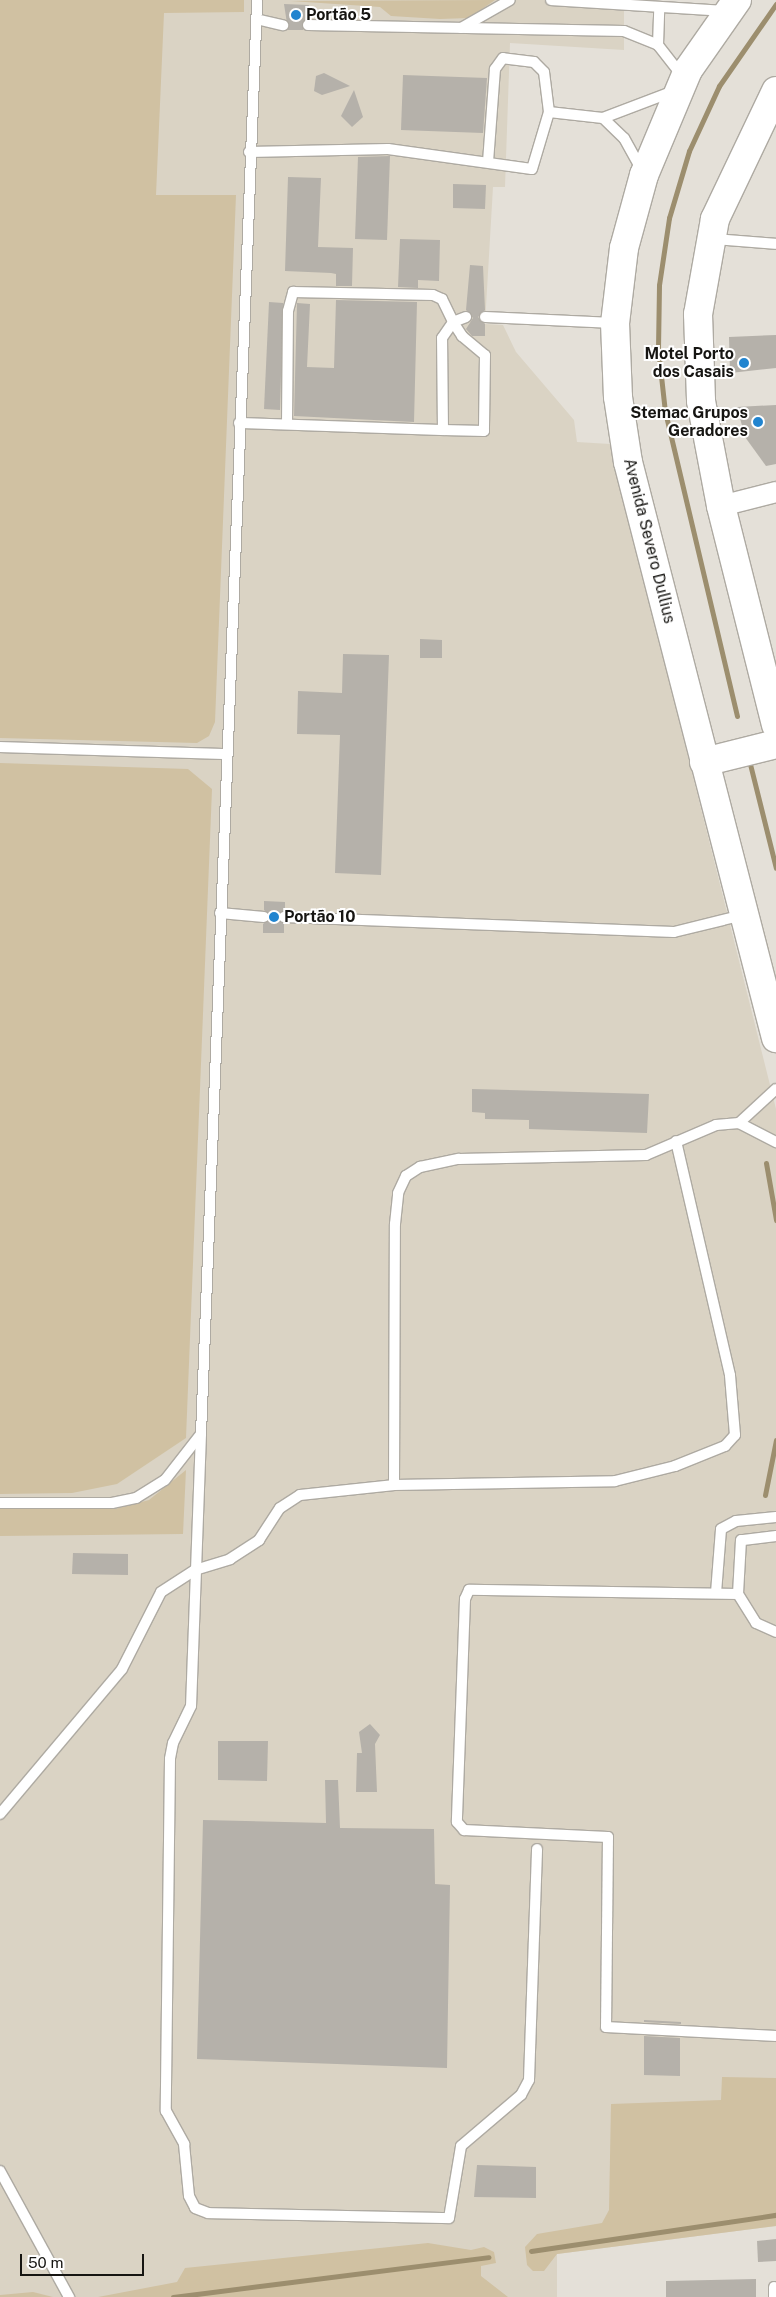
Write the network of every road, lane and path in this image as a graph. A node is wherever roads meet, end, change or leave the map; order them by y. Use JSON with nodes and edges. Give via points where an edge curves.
{"nodes":[{"id":1,"x":257,"y":0,"type":"edge"},
{"id":2,"x":510,"y":0,"type":"edge"},
{"id":3,"x":551,"y":0,"type":"edge"},
{"id":4,"x":567,"y":1,"type":"edge"},
{"id":5,"x":732,"y":5,"type":"edge"},
{"id":6,"x":659,"y":9,"type":"junction"},
{"id":7,"x":256,"y":19,"type":"junction"},
{"id":8,"x":283,"y":25,"type":"dead end"},
{"id":9,"x":308,"y":25,"type":"dead end"},
{"id":10,"x":459,"y":30,"type":"junction"},
{"id":11,"x":658,"y":45,"type":"junction"},
{"id":12,"x":681,"y":84,"type":"junction"},
{"id":13,"x":776,"y":91,"type":"edge"},
{"id":14,"x":549,"y":112,"type":"junction"},
{"id":15,"x":603,"y":118,"type":"junction"},
{"id":16,"x":250,"y":152,"type":"junction"},
{"id":17,"x":488,"y":162,"type":"junction"},
{"id":18,"x":644,"y":175,"type":"junction"},
{"id":19,"x":710,"y":238,"type":"junction"},
{"id":20,"x":776,"y":244,"type":"edge"},
{"id":21,"x":466,"y":317,"type":"dead end"},
{"id":22,"x":485,"y":317,"type":"dead end"},
{"id":23,"x":453,"y":322,"type":"junction"},
{"id":24,"x":615,"y":323,"type":"junction"},
{"id":25,"x":239,"y":423,"type":"junction"},
{"id":26,"x":287,"y":424,"type":"junction"},
{"id":27,"x":443,"y":430,"type":"junction"},
{"id":28,"x":776,"y":492,"type":"edge"},
{"id":29,"x":721,"y":506,"type":"junction"},
{"id":30,"x":776,"y":725,"type":"edge"},
{"id":31,"x":776,"y":744,"type":"edge"},
{"id":32,"x":0,"y":747,"type":"edge"},
{"id":33,"x":226,"y":754,"type":"junction"},
{"id":34,"x":704,"y":762,"type":"junction"},
{"id":35,"x":220,"y":913,"type":"junction"},
{"id":36,"x":744,"y":914,"type":"junction"},
{"id":37,"x":264,"y":917,"type":"dead end"},
{"id":38,"x":284,"y":917,"type":"dead end"},
{"id":39,"x":776,"y":1038,"type":"edge"},
{"id":40,"x":776,"y":1090,"type":"edge"},
{"id":41,"x":739,"y":1123,"type":"junction"},
{"id":42,"x":676,"y":1141,"type":"junction"},
{"id":43,"x":776,"y":1142,"type":"edge"},
{"id":44,"x":201,"y":1434,"type":"junction"},
{"id":45,"x":394,"y":1485,"type":"junction"},
{"id":46,"x":0,"y":1503,"type":"edge"},
{"id":47,"x":776,"y":1517,"type":"edge"},
{"id":48,"x":776,"y":1536,"type":"edge"},
{"id":49,"x":195,"y":1570,"type":"junction"},
{"id":50,"x":716,"y":1593,"type":"junction"},
{"id":51,"x":738,"y":1594,"type":"junction"},
{"id":52,"x":776,"y":1632,"type":"edge"},
{"id":53,"x":0,"y":1814,"type":"edge"},
{"id":54,"x":538,"y":1849,"type":"dead end"},
{"id":55,"x":776,"y":2036,"type":"edge"},
{"id":56,"x":0,"y":2170,"type":"edge"},
{"id":57,"x":69,"y":2297,"type":"edge"}],
"edges":[{"from":1,"to":7,"type":"lane"},
{"from":2,"to":10,"type":"lane"},
{"from":3,"to":4,"type":"lane"},
{"from":4,"to":6,"type":"lane"},
{"from":5,"to":6,"type":"lane"},
{"from":5,"to":12,"type":"main road","name":"Avenida Severo Dullius"},
{"from":6,"to":11,"type":"lane"},
{"from":7,"to":8,"type":"lane"},
{"from":7,"to":16,"type":"lane"},
{"from":9,"to":10,"type":"lane"},
{"from":10,"to":11,"type":"lane","via":[[624,31]]},
{"from":11,"to":12,"type":"lane"},
{"from":12,"to":15,"type":"lane"},
{"from":12,"to":18,"type":"main road","name":"Avenida Severo Dullius"},
{"from":13,"to":19,"type":"main road","via":[[739,163]]},
{"from":14,"to":15,"type":"lane"},
{"from":14,"to":17,"type":"lane","via":[[532,169]]},
{"from":14,"to":17,"type":"lane","via":[[544,72],[534,62],[503,58],[495,69]]},
{"from":15,"to":18,"type":"lane","via":[[624,138]]},
{"from":16,"to":17,"type":"lane","via":[[388,149]]},
{"from":16,"to":25,"type":"lane"},
{"from":18,"to":24,"type":"main road","name":"Avenida Severo Dullius","via":[[624,248]]},
{"from":19,"to":20,"type":"lane"},
{"from":19,"to":29,"type":"main road","via":[[698,314],[701,401]]},
{"from":21,"to":23,"type":"lane"},
{"from":22,"to":24,"type":"lane"},
{"from":23,"to":26,"type":"lane","via":[[442,299],[433,295],[293,292],[288,311]]},
{"from":23,"to":27,"type":"lane","via":[[442,338]]},
{"from":23,"to":27,"type":"lane","via":[[485,355],[484,431]]},
{"from":24,"to":34,"type":"main road","name":"Avenida Severo Dullius","via":[[618,397],[628,462]]},
{"from":25,"to":26,"type":"lane"},
{"from":25,"to":33,"type":"lane"},
{"from":26,"to":27,"type":"lane"},
{"from":28,"to":29,"type":"street"},
{"from":29,"to":30,"type":"main road"},
{"from":31,"to":34,"type":"main road"},
{"from":32,"to":33,"type":"lane"},
{"from":33,"to":35,"type":"lane"},
{"from":34,"to":36,"type":"main road","name":"Avenida Severo Dullius"},
{"from":35,"to":37,"type":"lane"},
{"from":35,"to":44,"type":"lane"},
{"from":36,"to":38,"type":"lane","via":[[674,932]]},
{"from":36,"to":39,"type":"main road","name":"Avenida Severo Dullius"},
{"from":40,"to":41,"type":"lane"},
{"from":41,"to":42,"type":"lane","via":[[708,1127]]},
{"from":41,"to":43,"type":"lane"},
{"from":42,"to":45,"type":"lane","via":[[646,1155],[459,1159],[420,1167],[406,1176],[398,1193],[394,1224]]},
{"from":42,"to":45,"type":"lane","via":[[730,1375],[735,1435],[725,1446],[675,1466],[616,1481]]},
{"from":44,"to":46,"type":"lane","via":[[165,1480],[136,1498],[112,1503]]},
{"from":44,"to":49,"type":"lane"},
{"from":45,"to":49,"type":"lane","via":[[300,1495],[280,1508],[259,1540],[230,1559]]},
{"from":47,"to":50,"type":"lane","via":[[736,1521],[721,1529]]},
{"from":48,"to":51,"type":"lane","via":[[741,1540]]},
{"from":49,"to":53,"type":"lane","via":[[161,1592],[122,1668]]},
{"from":49,"to":54,"type":"lane","via":[[190,1706],[173,1743],[170,1759],[166,2101],[166,2111],[184,2144],[195,2208],[208,2213],[449,2218],[461,2146],[521,2095],[529,2080]]},
{"from":50,"to":51,"type":"lane"},
{"from":50,"to":55,"type":"lane","via":[[469,1590],[465,1599],[459,1828],[608,1837],[606,2026]]},
{"from":51,"to":52,"type":"lane","via":[[748,1614]]},
{"from":56,"to":57,"type":"lane"}]}
